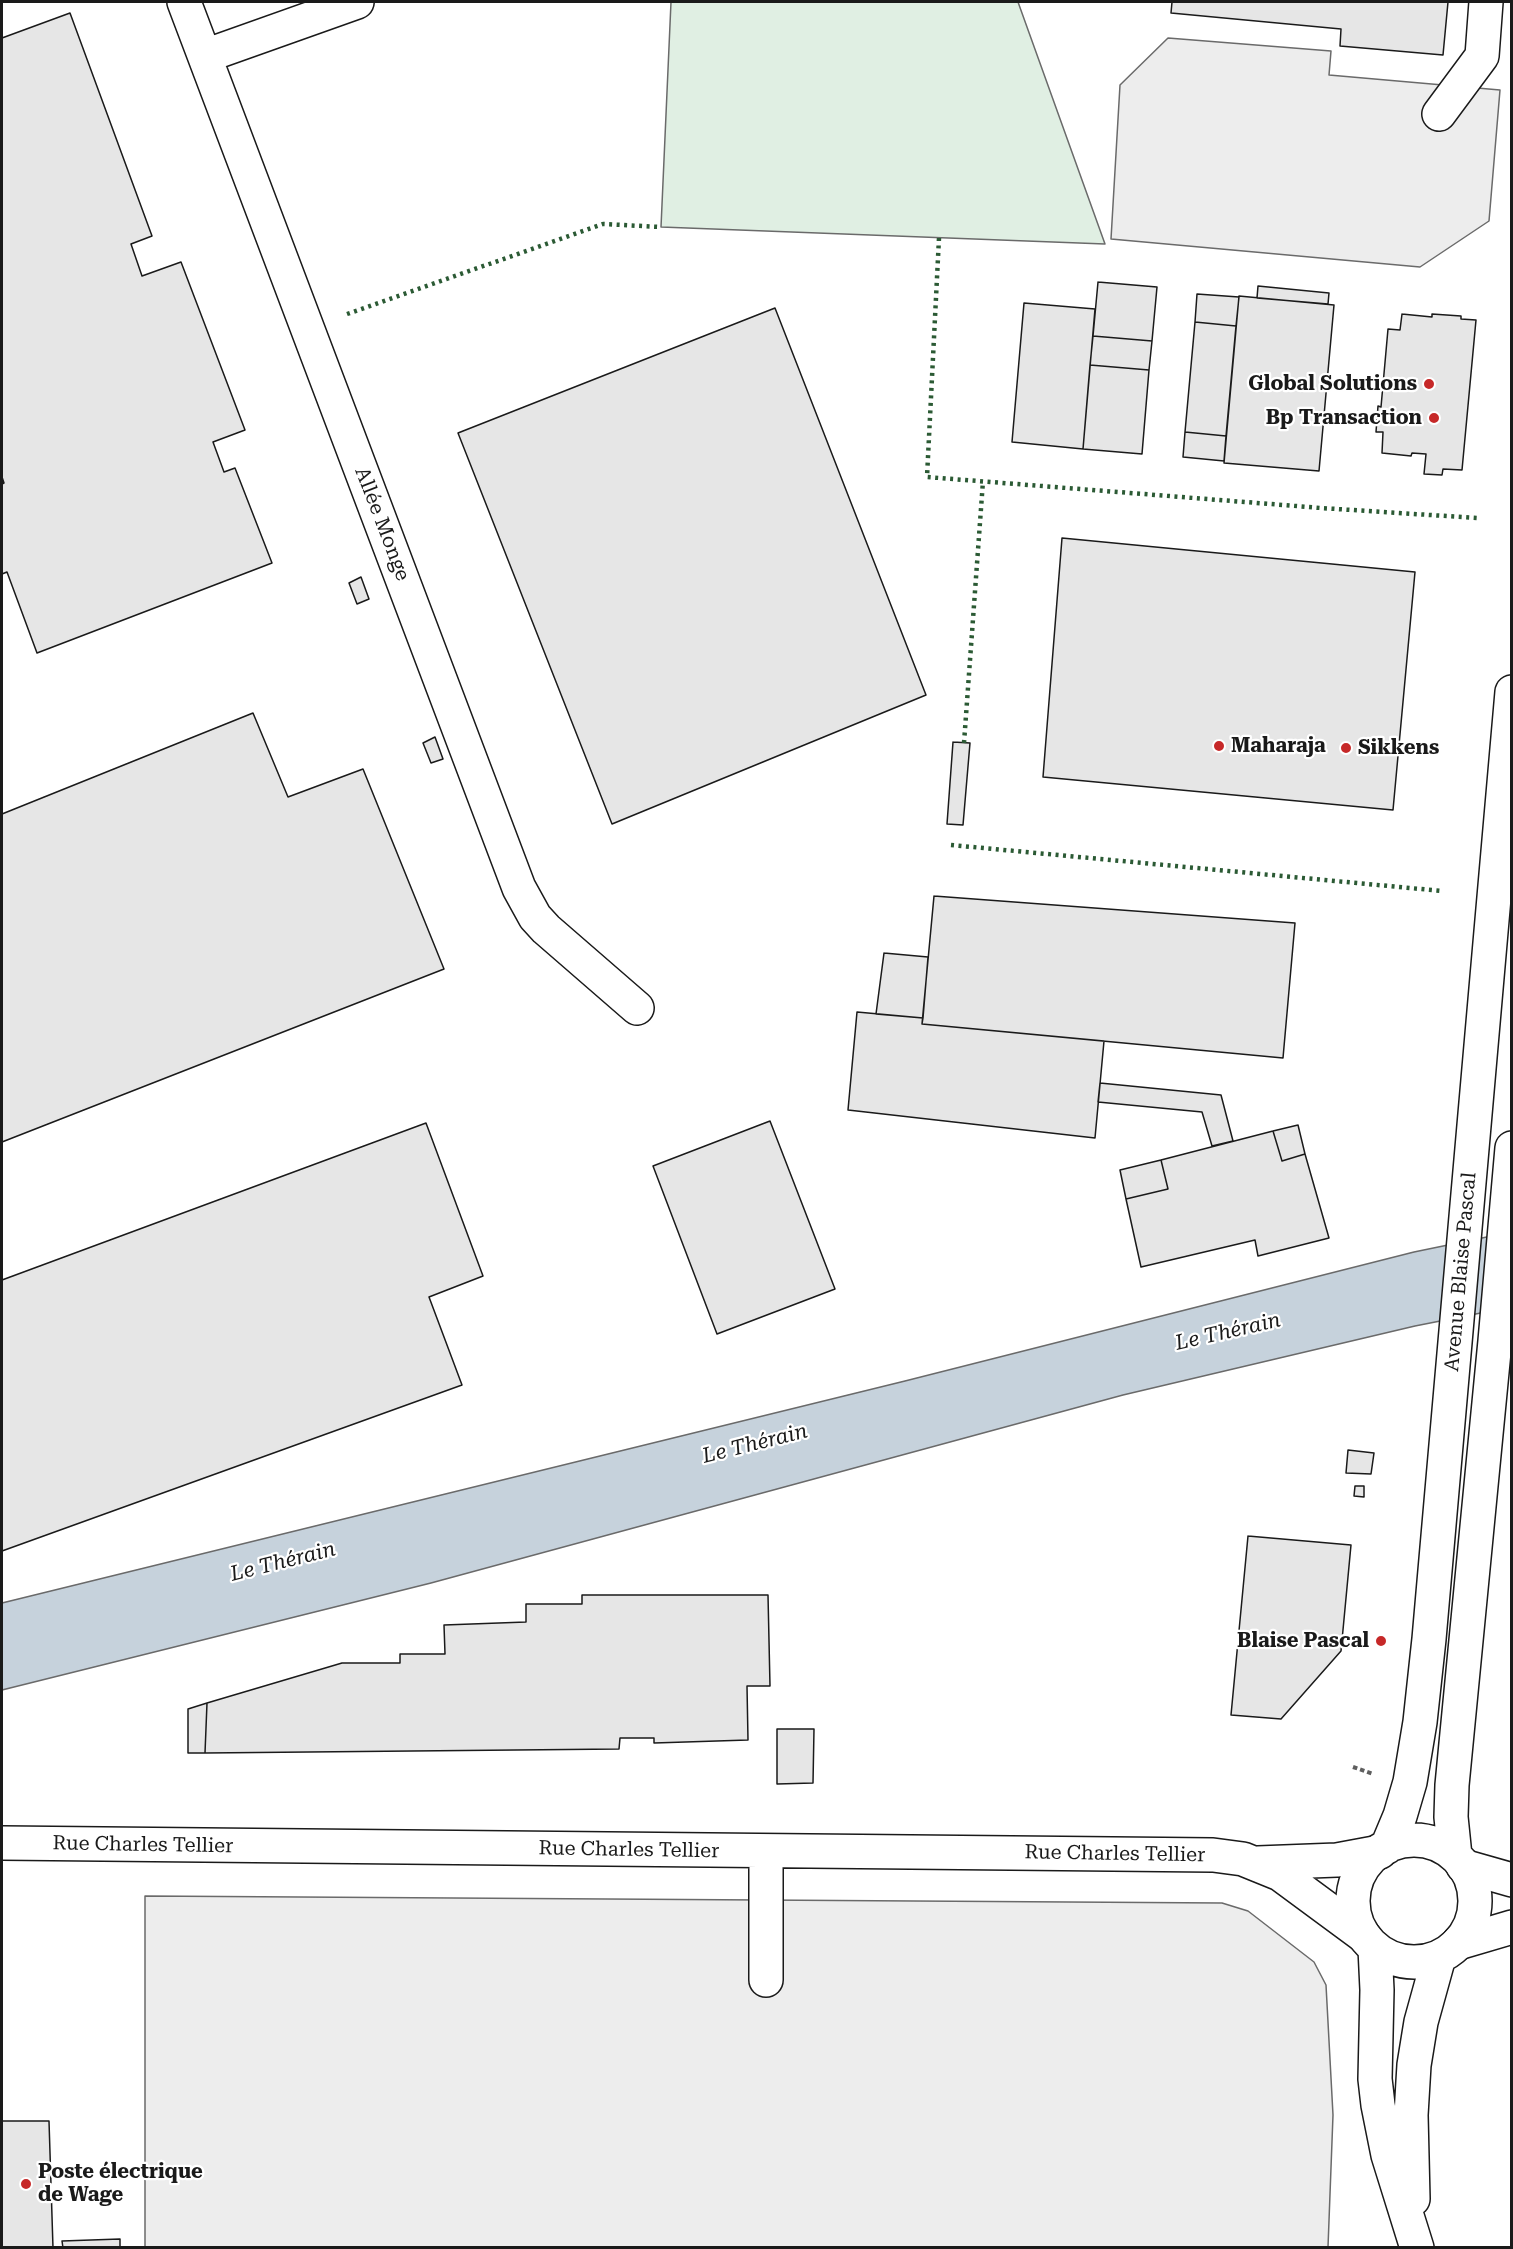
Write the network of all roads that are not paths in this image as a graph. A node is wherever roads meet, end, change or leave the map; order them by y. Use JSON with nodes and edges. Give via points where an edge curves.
{"nodes":[{"id":1,"x":184,"y":2,"type":"edge"},
{"id":2,"x":357,"y":2,"type":"edge"},
{"id":3,"x":1486,"y":2,"type":"edge"},
{"id":4,"x":205,"y":56,"type":"junction"},
{"id":5,"x":1439,"y":114,"type":"dead end"},
{"id":6,"x":1511,"y":705,"type":"edge"},
{"id":7,"x":637,"y":1008,"type":"dead end"},
{"id":8,"x":1512,"y":1148,"type":"edge"},
{"id":9,"x":1501,"y":1333,"type":"edge"},
{"id":10,"x":1456,"y":1341,"type":"junction"},
{"id":11,"x":2,"y":1843,"type":"edge"},
{"id":12,"x":1383,"y":1849,"type":"junction"},
{"id":13,"x":766,"y":1852,"type":"junction"},
{"id":14,"x":1459,"y":1861,"type":"junction"},
{"id":15,"x":1256,"y":1863,"type":"junction"},
{"id":16,"x":1512,"y":1880,"type":"edge"},
{"id":17,"x":1512,"y":1927,"type":"edge"},
{"id":18,"x":1370,"y":1942,"type":"junction"},
{"id":19,"x":1448,"y":1950,"type":"junction"},
{"id":20,"x":766,"y":1980,"type":"dead end"},
{"id":21,"x":1416,"y":2241,"type":"edge"}],
"edges":[{"from":1,"to":4,"type":"main road","name":"Allée Monge"},
{"from":2,"to":4,"type":"main road"},
{"from":3,"to":5,"type":"main road","via":[[1482,56]]},
{"from":4,"to":7,"type":"main road","name":"Allée Monge","via":[[519,888],[535,917]]},
{"from":6,"to":10,"type":"main road","name":"Avenue Blaise Pascal"},
{"from":8,"to":9,"type":"main road","name":"Avenue Blaise Pascal"},
{"from":9,"to":10,"type":"main road"},
{"from":9,"to":14,"type":"main road","name":"Avenue Blaise Pascal","via":[[1452,1785],[1451,1817]]},
{"from":10,"to":12,"type":"main road","name":"Avenue Blaise Pascal","via":[[1420,1722],[1410,1782],[1395,1828]]},
{"from":11,"to":13,"type":"main road","name":"Rue Charles Tellier"},
{"from":12,"to":14,"type":"main road","via":[[1418,1841],[1434,1844]]},
{"from":12,"to":15,"type":"main road","name":"Rue Charles Tellier","via":[[1337,1860]]},
{"from":12,"to":18,"type":"main road","name":"Avenue Blaise Pascal","via":[[1363,1868],[1354,1890],[1355,1914]]},
{"from":13,"to":15,"type":"main road","name":"Rue Charles Tellier","via":[[1190,1853],[1232,1856]]},
{"from":13,"to":20,"type":"main road"},
{"from":14,"to":16,"type":"main road"},
{"from":14,"to":19,"type":"main road","name":"Avenue Blaise Pascal","via":[[1473,1887],[1474,1909],[1467,1931]]},
{"from":15,"to":18,"type":"main road","name":"Rue Charles Tellier","via":[[1280,1874]]},
{"from":17,"to":19,"type":"main road"},
{"from":18,"to":19,"type":"main road","via":[[1402,1961],[1425,1961]]},
{"from":18,"to":21,"type":"main road","name":"Avenue Blaise Pascal","via":[[1377,1990],[1377,2097],[1388,2155]]},
{"from":19,"to":21,"type":"main road","name":"Avenue Blaise Pascal","via":[[1422,2022],[1413,2074]]}]}
